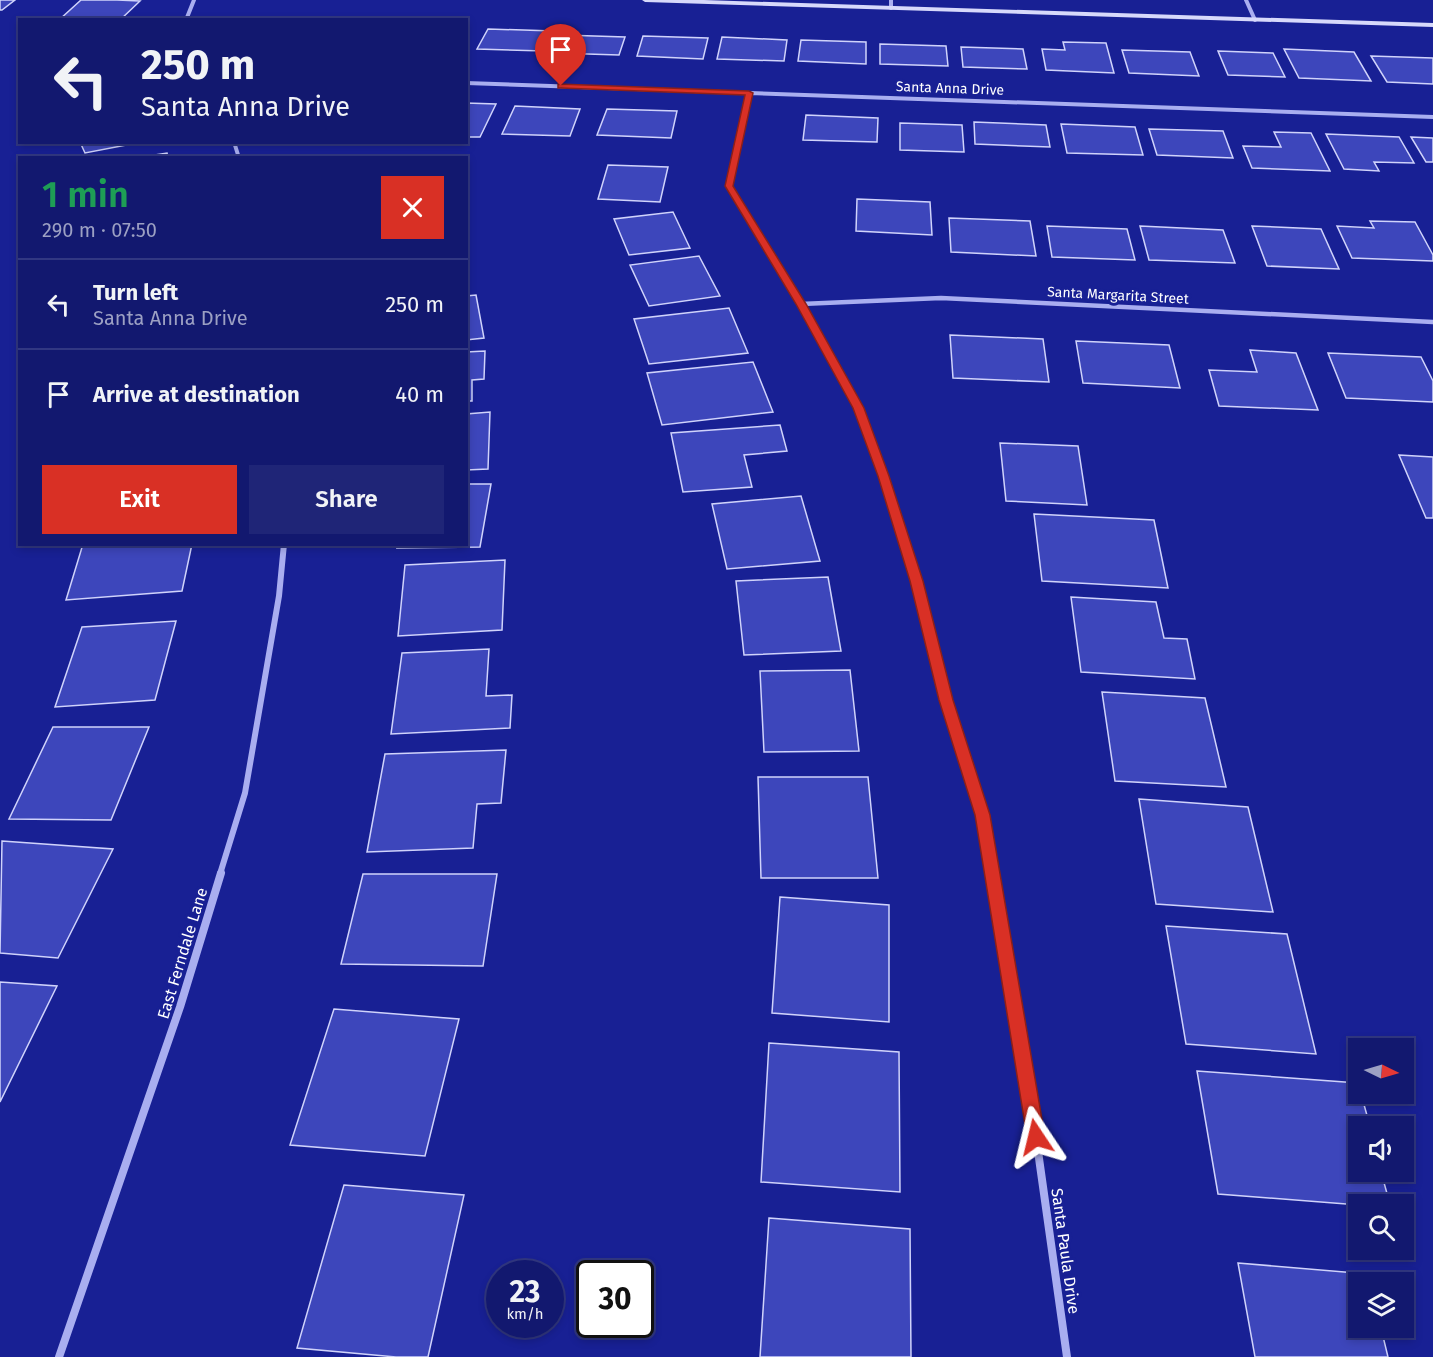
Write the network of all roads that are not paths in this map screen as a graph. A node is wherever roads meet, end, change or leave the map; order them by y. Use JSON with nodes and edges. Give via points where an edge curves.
{"nodes":[{"id":1,"x":194,"y":0,"type":"edge"},
{"id":2,"x":645,"y":0,"type":"edge"},
{"id":3,"x":1246,"y":0,"type":"edge"},
{"id":4,"x":891,"y":4,"type":"edge"},
{"id":5,"x":187,"y":18,"type":"edge"},
{"id":6,"x":1256,"y":20,"type":"junction"},
{"id":7,"x":1433,"y":25,"type":"edge"},
{"id":8,"x":468,"y":83,"type":"edge"},
{"id":9,"x":749,"y":93,"type":"junction"},
{"id":10,"x":1433,"y":117,"type":"edge"},
{"id":11,"x":801,"y":304,"type":"junction"},
{"id":12,"x":1433,"y":322,"type":"edge"},
{"id":13,"x":284,"y":546,"type":"edge"},
{"id":14,"x":59,"y":1357,"type":"edge"},
{"id":15,"x":1067,"y":1357,"type":"edge"}],
"edges":[{"from":1,"to":5,"type":"street"},
{"from":2,"to":4,"type":"main road"},
{"from":3,"to":6,"type":"street"},
{"from":4,"to":6,"type":"main road"},
{"from":6,"to":7,"type":"main road"},
{"from":8,"to":9,"type":"street","name":"Santa Anna Drive"},
{"from":9,"to":10,"type":"street","name":"Santa Anna Drive"},
{"from":9,"to":11,"type":"street","name":"Santa Paula Drive","via":[[729,186]]},
{"from":11,"to":12,"type":"street","name":"Santa Margarita Street","via":[[941,298]]},
{"from":11,"to":15,"type":"street","name":"Santa Paula Drive","via":[[858,408],[883,476],[982,815],[1036,1137]]},
{"from":13,"to":14,"type":"street","name":"East Ferndale Lane","via":[[279,596],[245,793],[180,1007]]}]}
